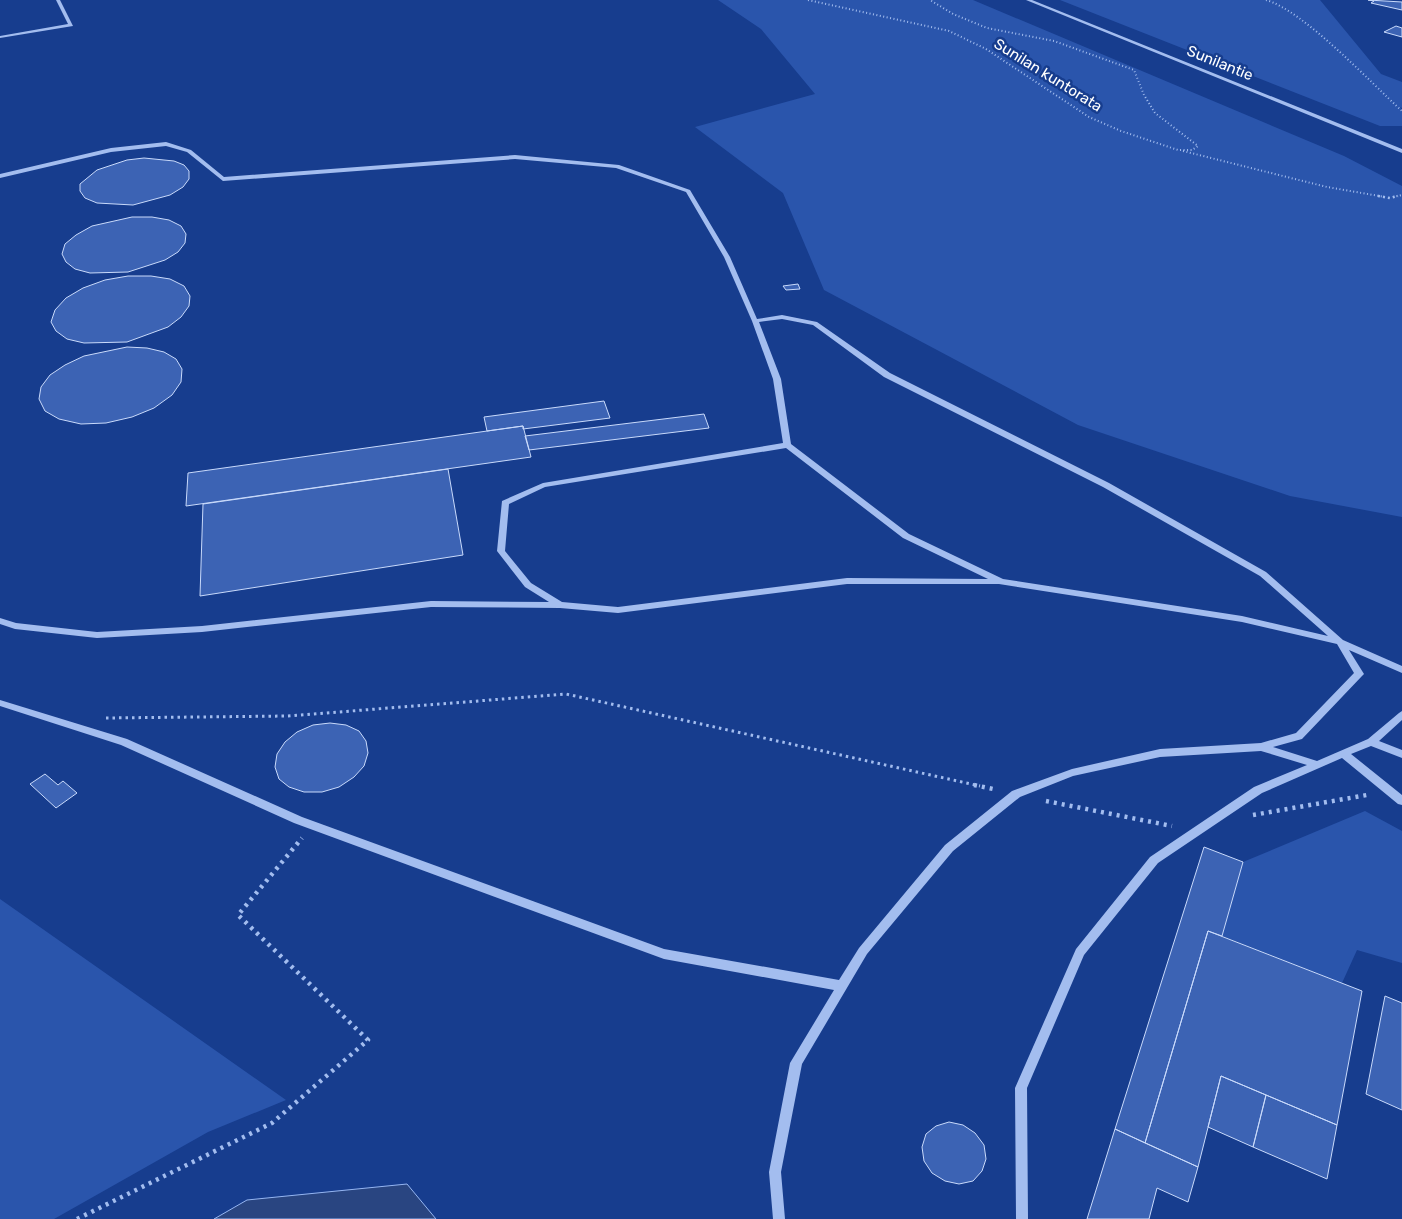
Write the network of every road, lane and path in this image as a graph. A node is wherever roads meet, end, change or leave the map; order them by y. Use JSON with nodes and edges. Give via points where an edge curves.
{"nodes":[{"id":1,"x":58,"y":0,"type":"edge"},
{"id":2,"x":808,"y":0,"type":"edge"},
{"id":3,"x":930,"y":0,"type":"edge"},
{"id":4,"x":1028,"y":0,"type":"edge"},
{"id":5,"x":1266,"y":0,"type":"edge"},
{"id":6,"x":1277,"y":0,"type":"edge"},
{"id":7,"x":1280,"y":4,"type":"junction"},
{"id":8,"x":0,"y":37,"type":"edge"},
{"id":9,"x":1402,"y":111,"type":"edge"},
{"id":10,"x":1178,"y":150,"type":"junction"},
{"id":11,"x":1402,"y":151,"type":"edge"},
{"id":12,"x":0,"y":176,"type":"edge"},
{"id":13,"x":1402,"y":195,"type":"edge"},
{"id":14,"x":755,"y":321,"type":"junction"},
{"id":15,"x":787,"y":446,"type":"junction"},
{"id":16,"x":1001,"y":582,"type":"junction"},
{"id":17,"x":560,"y":605,"type":"junction"},
{"id":18,"x":0,"y":621,"type":"edge"},
{"id":19,"x":1340,"y":642,"type":"junction"},
{"id":20,"x":1402,"y":670,"type":"edge"},
{"id":21,"x":0,"y":703,"type":"edge"},
{"id":22,"x":1402,"y":715,"type":"edge"},
{"id":23,"x":99,"y":718,"type":"dead end"},
{"id":24,"x":1371,"y":742,"type":"junction"},
{"id":25,"x":1261,"y":747,"type":"junction"},
{"id":26,"x":1344,"y":754,"type":"junction"},
{"id":27,"x":1402,"y":754,"type":"edge"},
{"id":28,"x":1318,"y":765,"type":"junction"},
{"id":29,"x":1388,"y":791,"type":"junction"},
{"id":30,"x":1016,"y":794,"type":"junction"},
{"id":31,"x":1402,"y":801,"type":"edge"},
{"id":32,"x":1251,"y":816,"type":"dead end"},
{"id":33,"x":1178,"y":825,"type":"dead end"},
{"id":34,"x":312,"y":826,"type":"junction"},
{"id":35,"x":842,"y":986,"type":"junction"},
{"id":36,"x":77,"y":1219,"type":"edge"},
{"id":37,"x":779,"y":1219,"type":"edge"},
{"id":38,"x":1022,"y":1219,"type":"edge"}],
"edges":[{"from":1,"to":8,"type":"lane","via":[[71,25]]},
{"from":2,"to":10,"type":"path","name":"Sunilan kuntorata","via":[[965,36],[1089,117]]},
{"from":3,"to":10,"type":"path","name":"Sunilan kuntorata","via":[[986,28],[1054,41],[1134,70],[1146,101],[1198,146],[1192,150]]},
{"from":4,"to":11,"type":"street","name":"Sunilantie"},
{"from":5,"to":7,"type":"path"},
{"from":6,"to":7,"type":"path"},
{"from":7,"to":9,"type":"path","via":[[1308,24]]},
{"from":10,"to":13,"type":"path","via":[[1327,188],[1390,198]]},
{"from":12,"to":14,"type":"lane","via":[[111,150],[166,144],[189,151],[223,179],[515,157],[617,166],[688,191],[727,257]]},
{"from":14,"to":15,"type":"lane","via":[[777,379]]},
{"from":14,"to":19,"type":"lane","via":[[782,318],[815,323],[887,375],[1106,484],[1263,574]]},
{"from":15,"to":16,"type":"lane","via":[[906,536]]},
{"from":15,"to":17,"type":"lane","via":[[543,485],[505,503],[501,551],[528,585]]},
{"from":16,"to":17,"type":"lane","via":[[847,581],[618,610]]},
{"from":16,"to":19,"type":"lane","via":[[1242,619]]},
{"from":17,"to":18,"type":"lane","via":[[431,604],[202,630],[97,635],[15,626]]},
{"from":19,"to":20,"type":"lane"},
{"from":19,"to":25,"type":"lane","via":[[1359,674],[1299,736]]},
{"from":21,"to":34,"type":"lane","via":[[124,742]]},
{"from":22,"to":24,"type":"lane"},
{"from":23,"to":30,"type":"path","via":[[288,716],[566,694]]},
{"from":24,"to":26,"type":"lane"},
{"from":24,"to":27,"type":"lane"},
{"from":25,"to":28,"type":"lane"},
{"from":25,"to":30,"type":"lane","via":[[1160,753],[1072,773]]},
{"from":26,"to":28,"type":"lane"},
{"from":26,"to":29,"type":"lane"},
{"from":28,"to":38,"type":"lane","via":[[1258,790],[1154,860],[1080,952],[1021,1088]]},
{"from":29,"to":31,"type":"lane"},
{"from":29,"to":32,"type":"path"},
{"from":30,"to":33,"type":"path","via":[[1168,826]]},
{"from":30,"to":35,"type":"lane","via":[[949,848],[863,952]]},
{"from":34,"to":35,"type":"lane","via":[[664,954]]},
{"from":34,"to":36,"type":"path","via":[[238,915],[368,1040],[272,1123]]},
{"from":35,"to":37,"type":"lane","via":[[796,1063],[776,1172]]}]}
